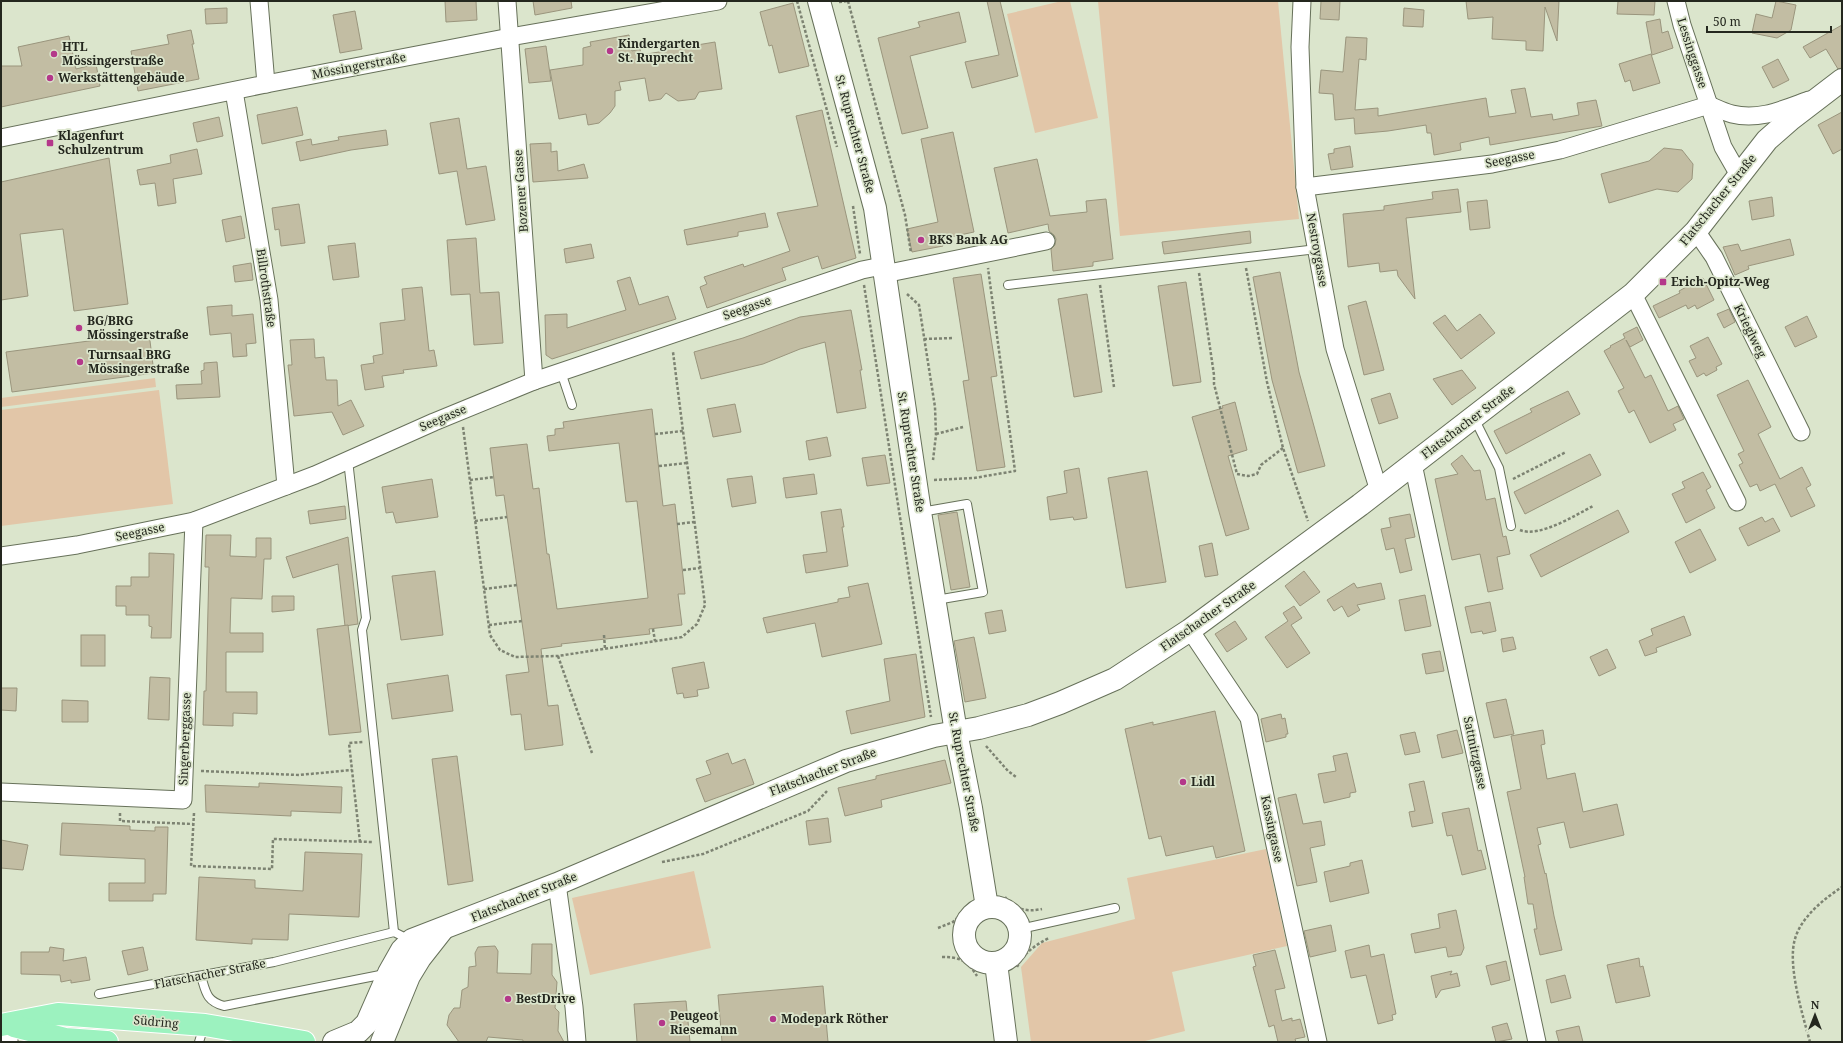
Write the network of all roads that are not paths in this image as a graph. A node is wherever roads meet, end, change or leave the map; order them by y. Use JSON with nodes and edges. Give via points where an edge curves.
{"nodes":[{"id":1,"x":259,"y":1,"type":"edge"},
{"id":2,"x":507,"y":1,"type":"edge"},
{"id":3,"x":718,"y":1,"type":"edge"},
{"id":4,"x":820,"y":1,"type":"edge"},
{"id":5,"x":1302,"y":1,"type":"edge"},
{"id":6,"x":1676,"y":1,"type":"edge"},
{"id":7,"x":510,"y":37,"type":"junction"},
{"id":8,"x":1842,"y":80,"type":"edge"},
{"id":9,"x":266,"y":84,"type":"junction"},
{"id":10,"x":234,"y":91,"type":"junction"},
{"id":11,"x":1821,"y":96,"type":"junction"},
{"id":12,"x":1709,"y":105,"type":"junction"},
{"id":13,"x":1,"y":138,"type":"edge"},
{"id":14,"x":1738,"y":175,"type":"junction"},
{"id":15,"x":1306,"y":187,"type":"junction"},
{"id":16,"x":1696,"y":231,"type":"junction"},
{"id":17,"x":1046,"y":241,"type":"dead end"},
{"id":18,"x":1317,"y":249,"type":"junction"},
{"id":19,"x":876,"y":270,"type":"junction"},
{"id":20,"x":1008,"y":285,"type":"dead end"},
{"id":21,"x":1633,"y":294,"type":"junction"},
{"id":22,"x":561,"y":372,"type":"junction"},
{"id":23,"x":534,"y":381,"type":"junction"},
{"id":24,"x":572,"y":405,"type":"dead end"},
{"id":25,"x":1473,"y":417,"type":"junction"},
{"id":26,"x":1801,"y":432,"type":"dead end"},
{"id":27,"x":348,"y":460,"type":"junction"},
{"id":28,"x":1413,"y":464,"type":"junction"},
{"id":29,"x":286,"y":486,"type":"junction"},
{"id":30,"x":1379,"y":491,"type":"junction"},
{"id":31,"x":1737,"y":502,"type":"dead end"},
{"id":32,"x":920,"y":512,"type":"junction"},
{"id":33,"x":194,"y":521,"type":"junction"},
{"id":34,"x":1511,"y":526,"type":"road end"},
{"id":35,"x":1,"y":556,"type":"edge"},
{"id":36,"x":935,"y":601,"type":"junction"},
{"id":37,"x":1190,"y":630,"type":"junction"},
{"id":38,"x":956,"y":732,"type":"junction"},
{"id":39,"x":1,"y":792,"type":"edge"},
{"id":40,"x":557,"y":884,"type":"junction"},
{"id":41,"x":987,"y":907,"type":"junction"},
{"id":42,"x":1115,"y":908,"type":"dead end"},
{"id":43,"x":1020,"y":930,"type":"junction"},
{"id":44,"x":412,"y":940,"type":"junction"},
{"id":45,"x":1004,"y":968,"type":"junction"},
{"id":46,"x":389,"y":973,"type":"junction"},
{"id":47,"x":201,"y":976,"type":"junction"},
{"id":48,"x":99,"y":994,"type":"dead end"},
{"id":49,"x":6,"y":1030,"type":"edge"},
{"id":50,"x":202,"y":1034,"type":"edge"},
{"id":51,"x":107,"y":1042,"type":"edge"},
{"id":52,"x":304,"y":1042,"type":"edge"},
{"id":53,"x":334,"y":1042,"type":"edge"},
{"id":54,"x":382,"y":1042,"type":"edge"},
{"id":55,"x":577,"y":1042,"type":"edge"},
{"id":56,"x":1006,"y":1042,"type":"edge"},
{"id":57,"x":1318,"y":1042,"type":"edge"},
{"id":58,"x":1537,"y":1042,"type":"edge"}],
"edges":[{"from":1,"to":9,"type":"street"},
{"from":2,"to":7,"type":"street","name":"Bozener Gasse"},
{"from":3,"to":7,"type":"street","name":"Mössingerstraße"},
{"from":4,"to":19,"type":"street","name":"St. Ruprechter Straße","via":[[875,208]]},
{"from":5,"to":15,"type":"street","name":"Nestroygasse","via":[[1300,47]]},
{"from":6,"to":12,"type":"street","name":"Lessinggasse"},
{"from":7,"to":9,"type":"street","name":"Mössingerstraße"},
{"from":7,"to":23,"type":"street","name":"Bozener Gasse"},
{"from":8,"to":11,"type":"street","name":"Flatschacher Straße"},
{"from":9,"to":10,"type":"street","name":"Mössingerstraße"},
{"from":10,"to":13,"type":"street","name":"Mössingerstraße"},
{"from":10,"to":29,"type":"street","name":"Billrothstraße","via":[[270,300]]},
{"from":11,"to":12,"type":"street","name":"Lessinggasse","via":[[1767,115],[1732,114]]},
{"from":11,"to":14,"type":"street","name":"Flatschacher Straße","via":[[1767,140]]},
{"from":12,"to":14,"type":"street","name":"Lessinggasse","via":[[1723,147]]},
{"from":12,"to":15,"type":"street","name":"Seegasse","via":[[1560,150],[1500,162]]},
{"from":14,"to":16,"type":"street","name":"Flatschacher Straße"},
{"from":15,"to":18,"type":"street","name":"Nestroygasse"},
{"from":16,"to":21,"type":"street","name":"Flatschacher Straße"},
{"from":16,"to":26,"type":"street","name":"Krieglweg","via":[[1714,257]]},
{"from":17,"to":19,"type":"street","name":"Seegasse","via":[[913,269]]},
{"from":18,"to":20,"type":"lane"},
{"from":18,"to":30,"type":"street","name":"Nestroygasse","via":[[1335,349]]},
{"from":19,"to":22,"type":"street","name":"Seegasse","via":[[671,334]]},
{"from":19,"to":32,"type":"street","name":"St. Ruprechter Straße"},
{"from":21,"to":25,"type":"street","name":"Flatschacher Straße"},
{"from":21,"to":31,"type":"street"},
{"from":22,"to":23,"type":"street","name":"Seegasse"},
{"from":22,"to":24,"type":"lane"},
{"from":23,"to":27,"type":"street","name":"Seegasse"},
{"from":25,"to":28,"type":"street","name":"Flatschacher Straße"},
{"from":25,"to":34,"type":"lane","via":[[1499,468]]},
{"from":27,"to":29,"type":"street","name":"Seegasse"},
{"from":27,"to":44,"type":"lane","via":[[366,618],[362,630],[385,843]]},
{"from":28,"to":30,"type":"street","name":"Flatschacher Straße"},
{"from":28,"to":58,"type":"street","name":"Sattnitzgasse"},
{"from":29,"to":33,"type":"street","name":"Seegasse"},
{"from":30,"to":37,"type":"street","name":"Flatschacher Straße"},
{"from":32,"to":36,"type":"street","name":"St. Ruprechter Straße"},
{"from":32,"to":36,"type":"lane","via":[[967,504],[983,592]]},
{"from":33,"to":35,"type":"street","name":"Seegasse","via":[[77,545]]},
{"from":33,"to":39,"type":"street","name":"Singerberggasse","via":[[183,800]]},
{"from":36,"to":38,"type":"street","name":"St. Ruprechter Straße"},
{"from":37,"to":38,"type":"street","name":"Flatschacher Straße","via":[[1115,679],[1060,704],[1028,715]]},
{"from":37,"to":57,"type":"street","name":"Kassingasse","via":[[1249,718]]},
{"from":38,"to":40,"type":"street","name":"Flatschacher Straße","via":[[846,760]]},
{"from":38,"to":41,"type":"street","name":"St. Ruprechter Straße"},
{"from":40,"to":44,"type":"street","name":"Flatschacher Straße"},
{"from":40,"to":55,"type":"street"},
{"from":41,"to":43,"type":"street","via":[[1009,912],[1017,921]]},
{"from":41,"to":45,"type":"street","via":[[977,911],[969,919],[964,939],[968,950],[975,958]]},
{"from":42,"to":43,"type":"lane"},
{"from":43,"to":45,"type":"street","via":[[1019,943],[1014,953],[1006,960]]},
{"from":44,"to":46,"type":"street","name":"Flatschacher Straße","via":[[402,950]]},
{"from":44,"to":47,"type":"lane","name":"Flatschacher Straße","via":[[303,955]]},
{"from":44,"to":54,"type":"street","name":"Flatschacher Straße","via":[[409,976]]},
{"from":45,"to":56,"type":"street"},
{"from":46,"to":47,"type":"lane","via":[[224,1006],[214,1003],[207,995]]},
{"from":46,"to":53,"type":"street","name":"Flatschacher Straße","via":[[366,1023],[358,1032]]},
{"from":47,"to":48,"type":"lane","name":"Flatschacher Straße"},
{"from":49,"to":50,"type":"main road","name":"Südring","via":[[58,1014]]},
{"from":49,"to":51,"type":"main road","name":"Südring"},
{"from":50,"to":52,"type":"main road","name":"Südring"}]}
